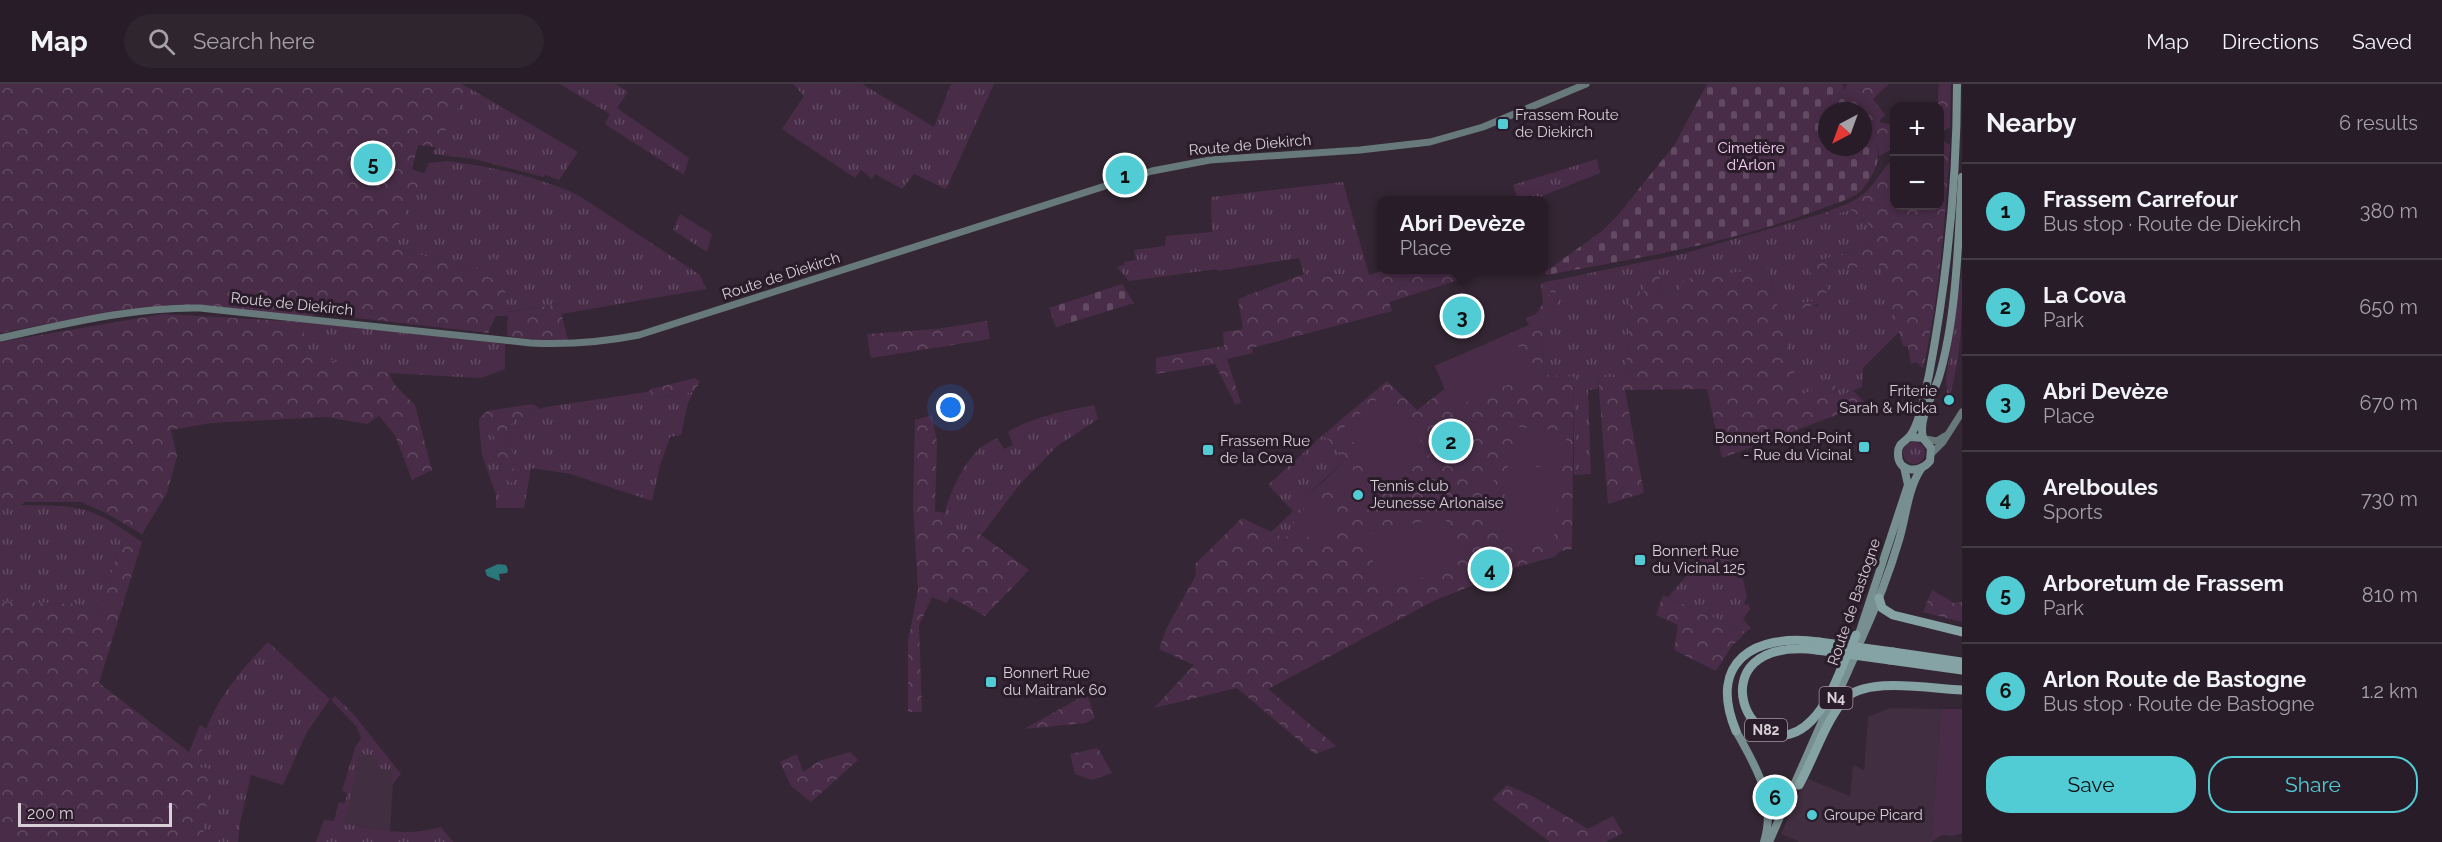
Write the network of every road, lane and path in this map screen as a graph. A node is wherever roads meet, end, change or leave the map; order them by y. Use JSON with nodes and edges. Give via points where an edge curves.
{"nodes":[{"id":1,"x":1578,"y":84,"type":"edge"},
{"id":2,"x":1586,"y":84,"type":"edge"},
{"id":3,"x":1957,"y":84,"type":"edge"},
{"id":4,"x":1554,"y":98,"type":"junction"},
{"id":5,"x":1962,"y":177,"type":"edge"},
{"id":6,"x":0,"y":338,"type":"edge"},
{"id":7,"x":1962,"y":412,"type":"edge"},
{"id":8,"x":1950,"y":433,"type":"junction"},
{"id":9,"x":1909,"y":437,"type":"junction"},
{"id":10,"x":1924,"y":439,"type":"junction"},
{"id":11,"x":1932,"y":453,"type":"junction"},
{"id":12,"x":1904,"y":467,"type":"junction"},
{"id":13,"x":1921,"y":469,"type":"junction"},
{"id":14,"x":1879,"y":598,"type":"junction"},
{"id":15,"x":1862,"y":623,"type":"junction"},
{"id":16,"x":1962,"y":632,"type":"edge"},
{"id":17,"x":1856,"y":635,"type":"joint"},
{"id":18,"x":1818,"y":646,"type":"junction"},
{"id":19,"x":1892,"y":656,"type":"junction"},
{"id":20,"x":1962,"y":662,"type":"edge"},
{"id":21,"x":1962,"y":670,"type":"edge"},
{"id":22,"x":1962,"y":690,"type":"edge"},
{"id":23,"x":1736,"y":731,"type":"joint"},
{"id":24,"x":1799,"y":785,"type":"junction"},
{"id":25,"x":1764,"y":842,"type":"edge"},
{"id":26,"x":1769,"y":842,"type":"edge"},
{"id":27,"x":1774,"y":842,"type":"edge"}],
"edges":[{"from":1,"to":4,"type":"main road"},
{"from":2,"to":4,"type":"main road"},
{"from":3,"to":9,"type":"main road","number":"N4","via":[[1952,207],[1942,300],[1922,402]]},
{"from":4,"to":6,"type":"main road","name":"Route de Diekirch","via":[[1483,127],[1430,142],[1210,160],[1152,171],[682,322],[613,340],[531,343],[200,308],[99,318]]},
{"from":5,"to":10,"type":"main road","via":[[1954,287],[1939,378],[1922,424]]},
{"from":7,"to":8,"type":"main road"},
{"from":8,"to":10,"type":"main road","via":[[1937,441]]},
{"from":8,"to":11,"type":"main road"},
{"from":9,"to":10,"type":"main road"},
{"from":9,"to":12,"type":"main road","number":"N4","via":[[1901,442],[1897,452]]},
{"from":10,"to":11,"type":"main road"},
{"from":11,"to":13,"type":"main road","number":"N4"},
{"from":12,"to":13,"type":"main road"},
{"from":12,"to":15,"type":"main road","name":"Route de Bastogne","number":"N4","via":[[1908,485]]},
{"from":13,"to":14,"type":"main road","name":"Route de Bastogne","number":"N4"},
{"from":14,"to":16,"type":"highway","via":[[1882,608],[1893,615]]},
{"from":14,"to":24,"type":"main road","name":"Route de Bastogne","number":"N4"},
{"from":15,"to":17,"type":"main road","number":"N82"},
{"from":15,"to":26,"type":"main road","name":"Route de Bastogne","number":"N4"},
{"from":17,"to":18,"type":"highway","number":"N82","via":[[1825,701],[1807,724],[1790,733],[1777,734],[1755,723],[1744,707],[1741,692],[1753,666],[1773,653]]},
{"from":18,"to":19,"type":"highway","number":"N82","bridge":true},
{"from":18,"to":23,"type":"highway","number":"N82","via":[[1792,639],[1770,642],[1749,651],[1738,662],[1728,691]]},
{"from":19,"to":20,"type":"highway","number":"N82"},
{"from":19,"to":21,"type":"highway","number":"N82"},
{"from":22,"to":24,"type":"highway","via":[[1881,686],[1853,692],[1835,712]]},
{"from":23,"to":25,"type":"main road","number":"N82","via":[[1767,797],[1769,818]]},
{"from":24,"to":27,"type":"main road","name":"Route de Bastogne","number":"N4"}]}
